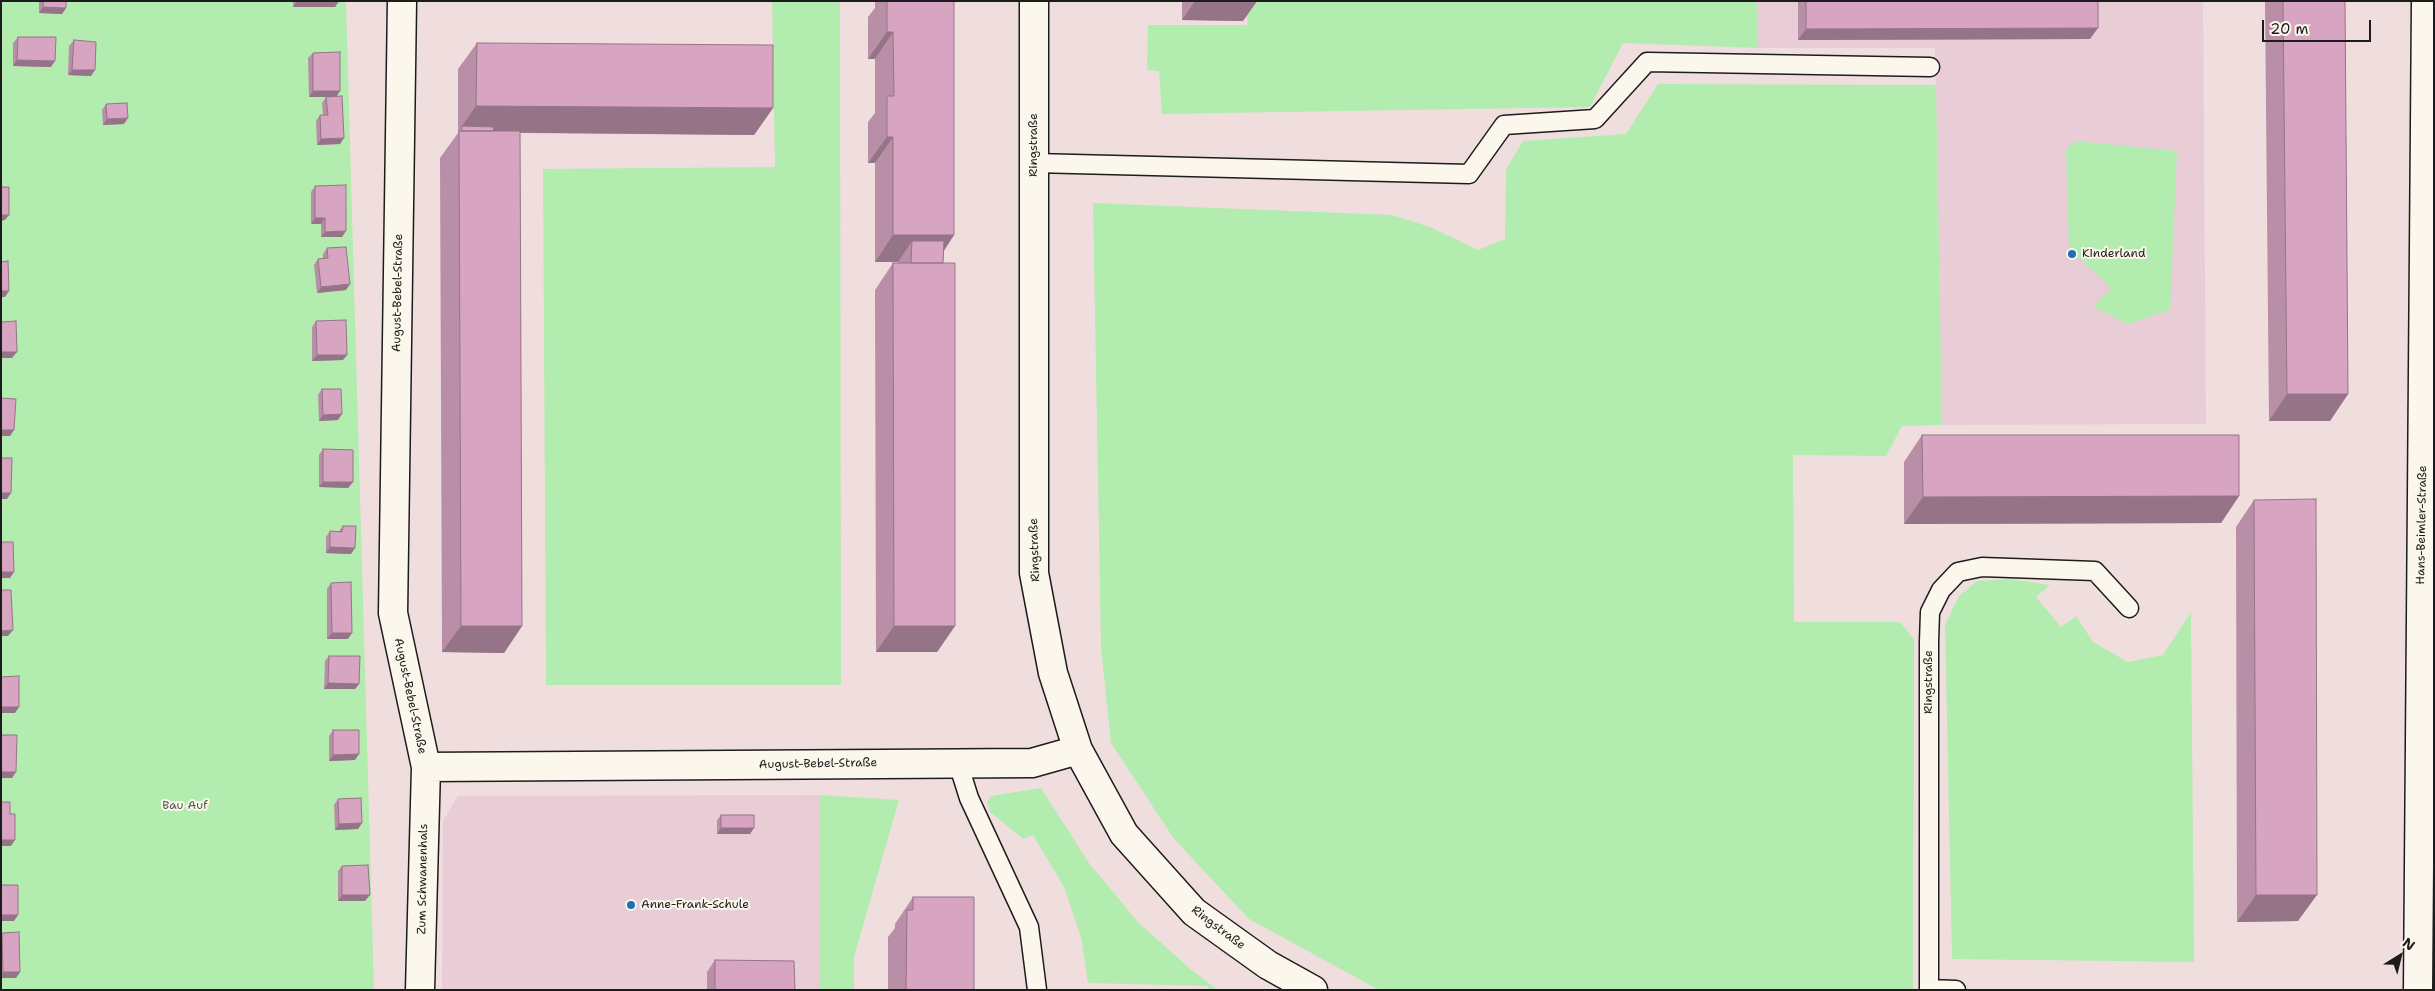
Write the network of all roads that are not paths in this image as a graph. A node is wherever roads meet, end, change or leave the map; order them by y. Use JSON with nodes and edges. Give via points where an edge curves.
{"nodes":[{"id":1,"x":402,"y":1,"type":"edge"},
{"id":2,"x":1034,"y":1,"type":"edge"},
{"id":3,"x":2426,"y":1,"type":"edge"},
{"id":4,"x":1930,"y":67,"type":"dead end"},
{"id":5,"x":1034,"y":163,"type":"junction"},
{"id":6,"x":2129,"y":608,"type":"dead end"},
{"id":7,"x":1078,"y":750,"type":"junction"},
{"id":8,"x":958,"y":763,"type":"junction"},
{"id":9,"x":426,"y":767,"type":"junction"},
{"id":10,"x":1929,"y":989,"type":"edge"},
{"id":11,"x":420,"y":990,"type":"edge"},
{"id":12,"x":1037,"y":990,"type":"edge"},
{"id":13,"x":1313,"y":990,"type":"edge"},
{"id":14,"x":1956,"y":990,"type":"edge"},
{"id":15,"x":2418,"y":990,"type":"edge"}],
"edges":[{"from":1,"to":9,"type":"street","name":"August-Bebel-Straße","via":[[393,613]]},
{"from":2,"to":5,"type":"street","name":"Ringstraße"},
{"from":3,"to":15,"type":"street","name":"Hans-Beimler-Straße"},
{"from":4,"to":5,"type":"lane","via":[[1647,62],[1595,119],[1504,124],[1468,174]]},
{"from":5,"to":7,"type":"street","name":"Ringstraße","via":[[1034,573],[1054,673]]},
{"from":6,"to":10,"type":"lane","name":"Ringstraße","via":[[2095,571],[1982,566],[1958,572],[1941,590],[1930,612],[1929,642]]},
{"from":7,"to":8,"type":"street","name":"August-Bebel-Straße","via":[[1032,763]]},
{"from":7,"to":13,"type":"street","name":"Ringstraße","via":[[1124,834],[1194,912],[1268,965]]},
{"from":8,"to":9,"type":"street","name":"August-Bebel-Straße"},
{"from":8,"to":12,"type":"lane","via":[[969,798],[1029,927]]},
{"from":9,"to":11,"type":"street","name":"Zum Schwanenhals"},
{"from":10,"to":14,"type":"lane"}]}
